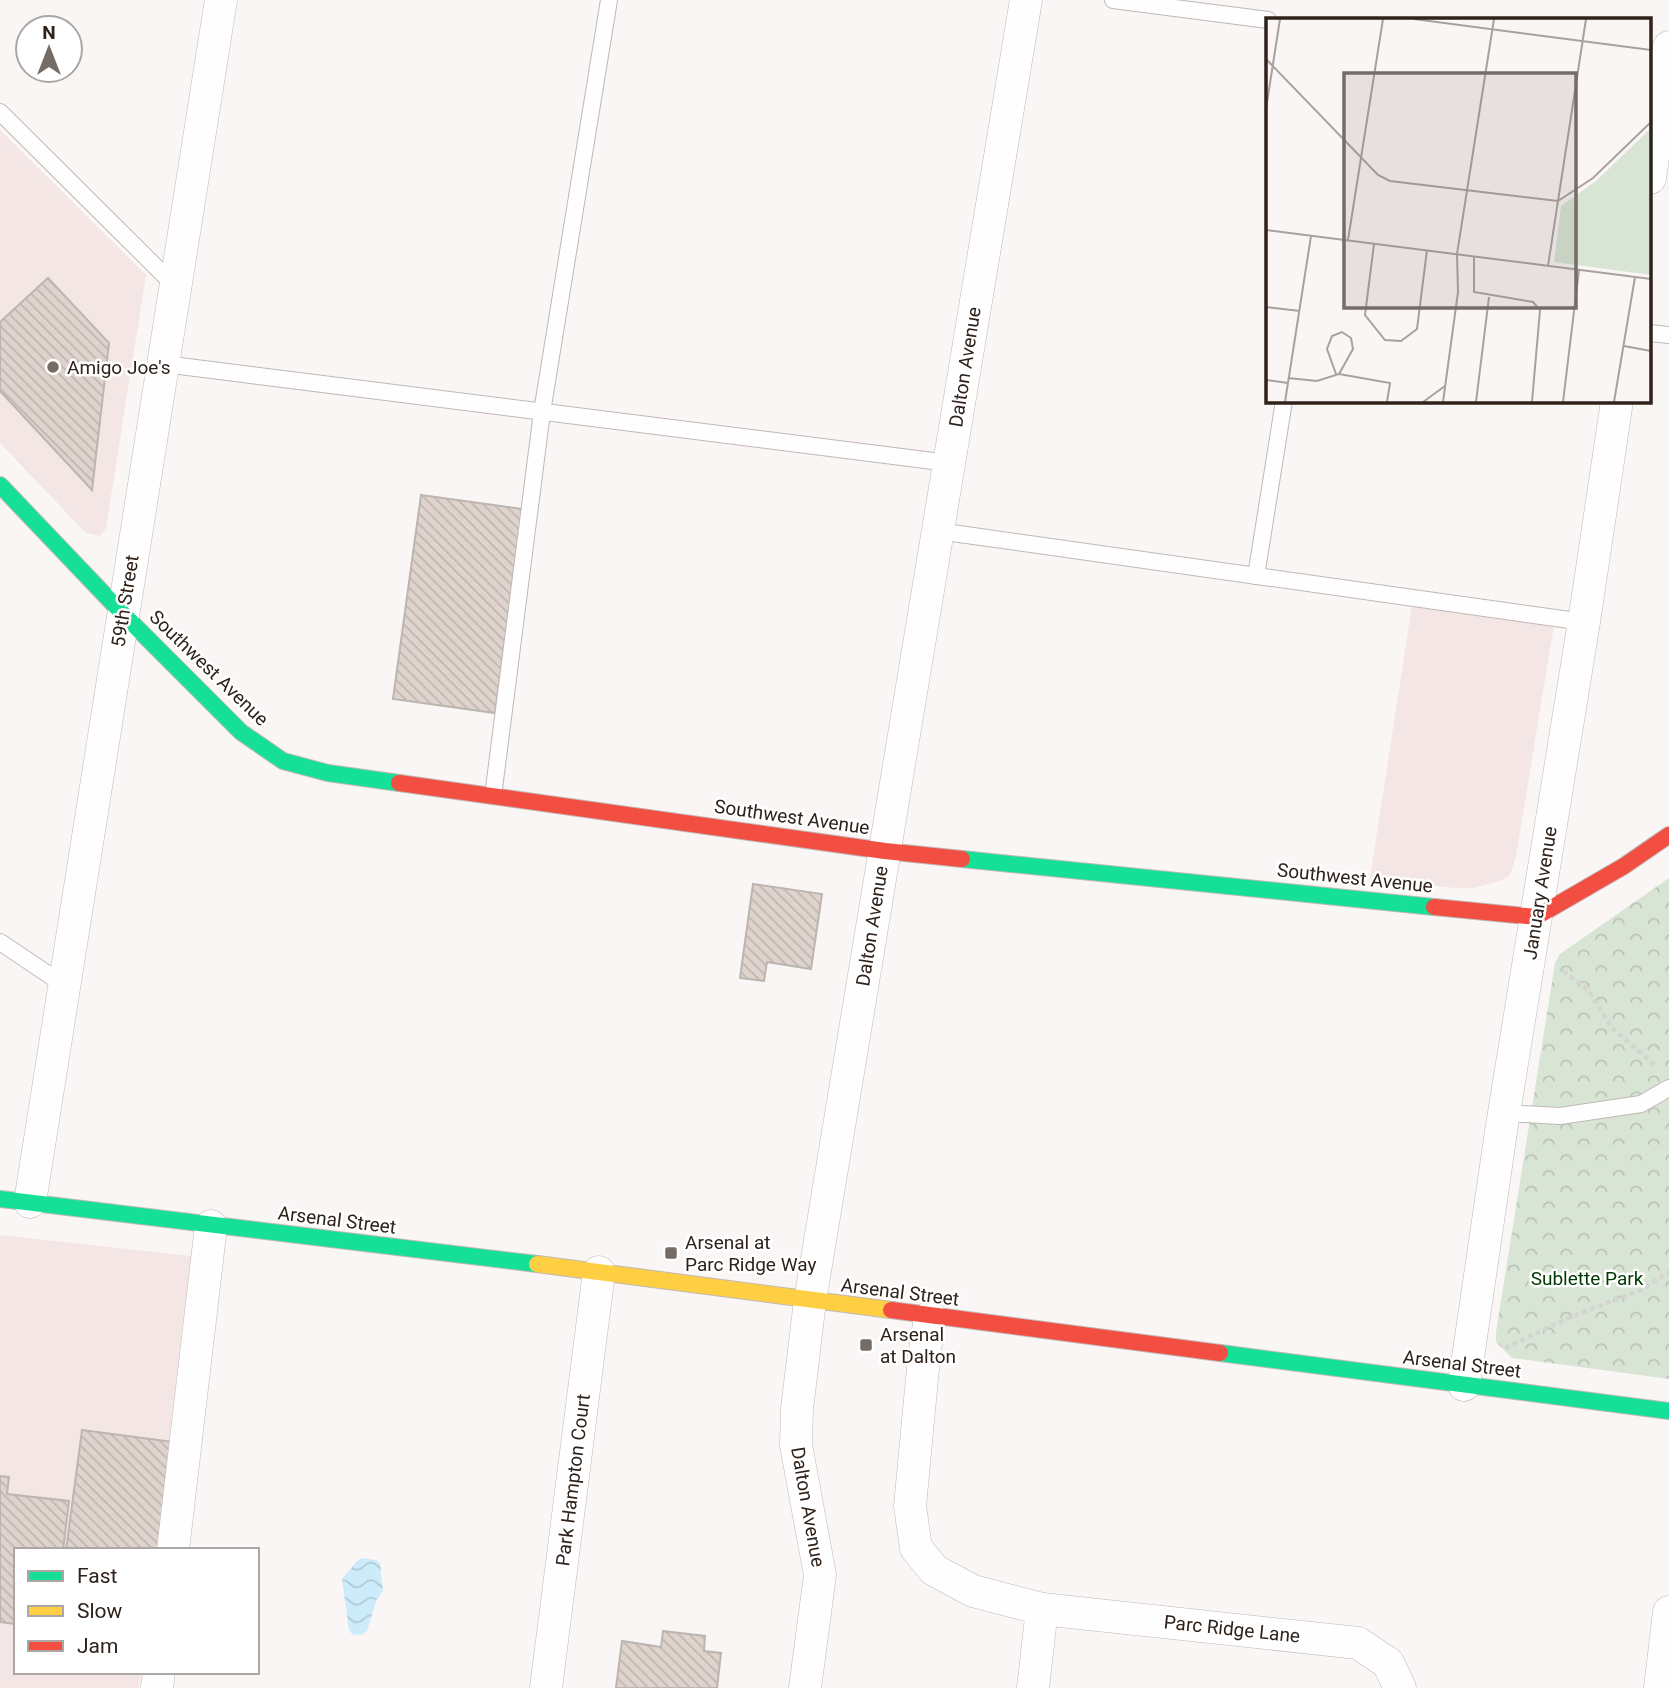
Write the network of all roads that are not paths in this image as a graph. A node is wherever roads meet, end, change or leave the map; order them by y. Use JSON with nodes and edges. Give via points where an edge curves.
{"nodes":[{"id":1,"x":220,"y":0,"type":"edge"},
{"id":2,"x":608,"y":0,"type":"edge"},
{"id":3,"x":1026,"y":0,"type":"edge"},
{"id":4,"x":1113,"y":0,"type":"edge"},
{"id":5,"x":1266,"y":20,"type":"edge"},
{"id":6,"x":1661,"y":62,"type":"edge"},
{"id":7,"x":0,"y":112,"type":"edge"},
{"id":8,"x":1652,"y":157,"type":"edge"},
{"id":9,"x":176,"y":287,"type":"junction"},
{"id":10,"x":164,"y":364,"type":"junction"},
{"id":11,"x":1284,"y":402,"type":"edge"},
{"id":12,"x":1617,"y":402,"type":"edge"},
{"id":13,"x":542,"y":412,"type":"junction"},
{"id":14,"x":949,"y":463,"type":"junction"},
{"id":15,"x":0,"y":485,"type":"edge"},
{"id":16,"x":937,"y":531,"type":"junction"},
{"id":17,"x":1256,"y":576,"type":"junction"},
{"id":18,"x":123,"y":614,"type":"junction"},
{"id":19,"x":1584,"y":622,"type":"junction"},
{"id":20,"x":493,"y":796,"type":"junction"},
{"id":21,"x":1669,"y":835,"type":"edge"},
{"id":22,"x":885,"y":850,"type":"junction"},
{"id":23,"x":1536,"y":917,"type":"junction"},
{"id":24,"x":0,"y":942,"type":"edge"},
{"id":25,"x":64,"y":985,"type":"junction"},
{"id":26,"x":1669,"y":1088,"type":"edge"},
{"id":27,"x":1503,"y":1113,"type":"junction"},
{"id":28,"x":15,"y":1200,"type":"edge"},
{"id":29,"x":211,"y":1226,"type":"junction"},
{"id":30,"x":599,"y":1272,"type":"junction"},
{"id":31,"x":810,"y":1301,"type":"junction"},
{"id":32,"x":930,"y":1317,"type":"junction"},
{"id":33,"x":1464,"y":1385,"type":"junction"},
{"id":34,"x":1669,"y":1411,"type":"edge"},
{"id":35,"x":173,"y":1548,"type":"edge"},
{"id":36,"x":1042,"y":1609,"type":"junction"},
{"id":37,"x":1669,"y":1612,"type":"edge"},
{"id":38,"x":546,"y":1688,"type":"edge"},
{"id":39,"x":805,"y":1688,"type":"edge"},
{"id":40,"x":1033,"y":1688,"type":"edge"},
{"id":41,"x":1400,"y":1688,"type":"edge"},
{"id":42,"x":1660,"y":1688,"type":"edge"}],
"edges":[{"from":1,"to":9,"type":"street","name":"59th Street"},
{"from":2,"to":13,"type":"lane"},
{"from":3,"to":14,"type":"street","name":"Dalton Avenue"},
{"from":4,"to":5,"type":"lane"},
{"from":6,"to":8,"type":"street"},
{"from":7,"to":9,"type":"lane"},
{"from":9,"to":10,"type":"street","name":"59th Street"},
{"from":10,"to":13,"type":"lane"},
{"from":10,"to":18,"type":"street","name":"59th Street"},
{"from":11,"to":17,"type":"lane"},
{"from":12,"to":19,"type":"street","name":"January Avenue"},
{"from":13,"to":14,"type":"lane"},
{"from":13,"to":20,"type":"lane"},
{"from":14,"to":16,"type":"street","name":"Dalton Avenue"},
{"from":15,"to":18,"type":"street","name":"Southwest Avenue"},
{"from":16,"to":17,"type":"lane"},
{"from":16,"to":22,"type":"street","name":"Dalton Avenue"},
{"from":17,"to":19,"type":"lane"},
{"from":18,"to":20,"type":"street","name":"Southwest Avenue","via":[[241,732],[283,761],[328,773]]},
{"from":18,"to":25,"type":"street","name":"59th Street"},
{"from":19,"to":23,"type":"street","name":"January Avenue"},
{"from":20,"to":22,"type":"street","name":"Southwest Avenue"},
{"from":21,"to":23,"type":"street"},
{"from":22,"to":23,"type":"street","name":"Southwest Avenue"},
{"from":22,"to":31,"type":"street","name":"Dalton Avenue"},
{"from":23,"to":27,"type":"street","name":"January Avenue"},
{"from":24,"to":25,"type":"lane"},
{"from":25,"to":28,"type":"street","name":"59th Street"},
{"from":26,"to":27,"type":"lane","via":[[1642,1104],[1560,1116]]},
{"from":27,"to":33,"type":"street","name":"January Avenue"},
{"from":28,"to":29,"type":"street","name":"Arsenal Street"},
{"from":29,"to":30,"type":"street","name":"Arsenal Street"},
{"from":29,"to":35,"type":"street"},
{"from":30,"to":31,"type":"street","name":"Arsenal Street"},
{"from":30,"to":38,"type":"street","name":"Park Hampton Court"},
{"from":31,"to":32,"type":"street","name":"Arsenal Street"},
{"from":31,"to":39,"type":"street","name":"Dalton Avenue","via":[[796,1445],[820,1575]]},
{"from":32,"to":33,"type":"street","name":"Arsenal Street"},
{"from":32,"to":36,"type":"street","name":"Parc Ridge Lane","via":[[909,1506],[916,1548],[934,1570],[973,1591]]},
{"from":33,"to":34,"type":"street","name":"Arsenal Street"},
{"from":36,"to":40,"type":"street"},
{"from":36,"to":41,"type":"street","name":"Parc Ridge Lane","via":[[1358,1643],[1388,1663]]},
{"from":37,"to":42,"type":"street"}]}
